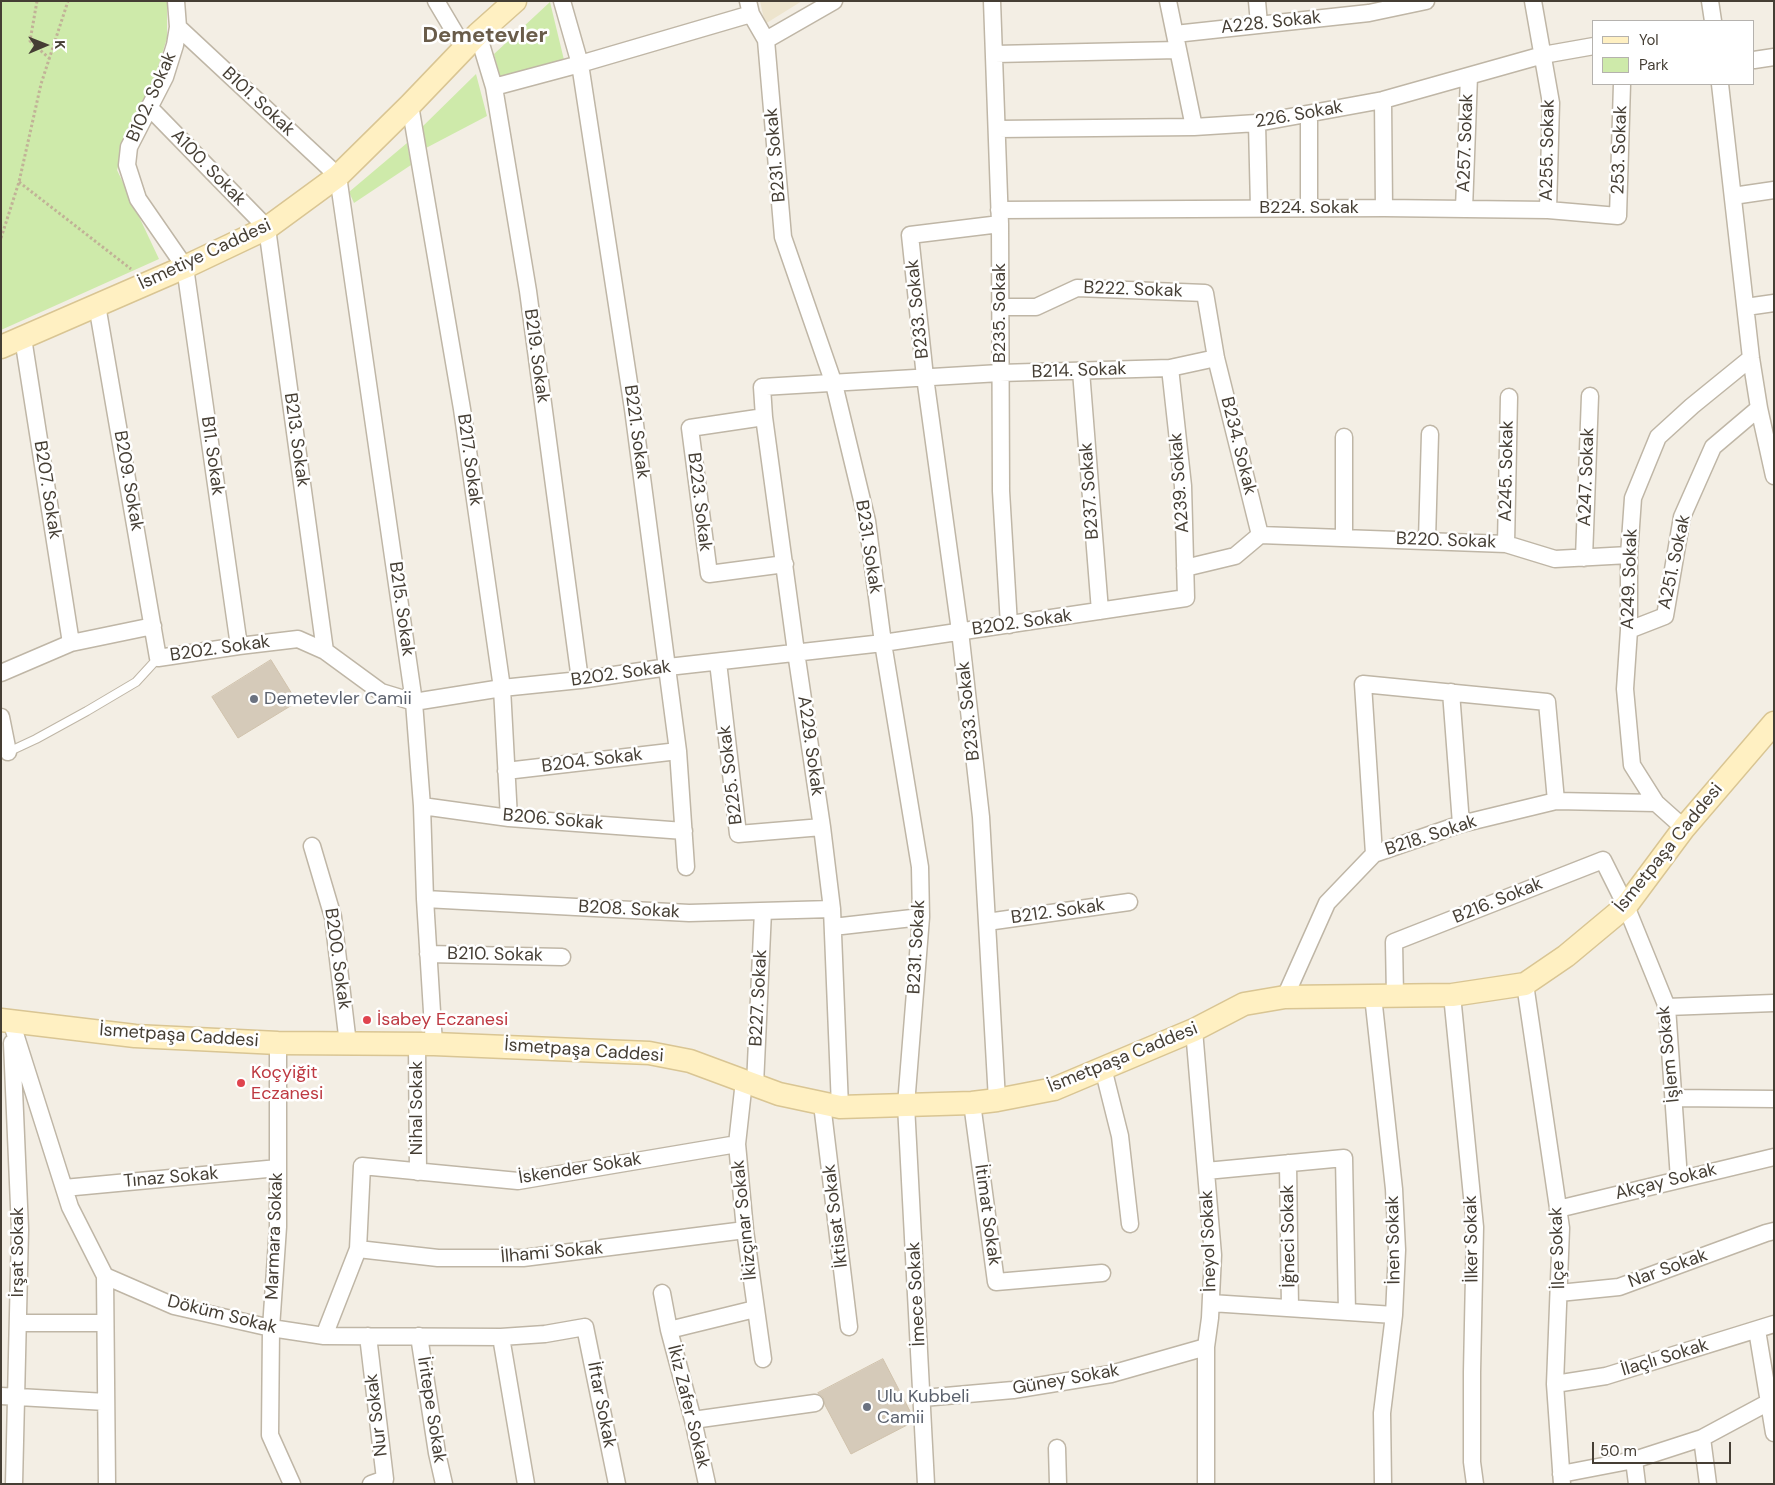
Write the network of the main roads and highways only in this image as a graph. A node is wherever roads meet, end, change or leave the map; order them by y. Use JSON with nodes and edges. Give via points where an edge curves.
{"nodes":[{"id":1,"x":515,"y":1,"type":"edge"},
{"id":2,"x":1,"y":347,"type":"edge"},
{"id":3,"x":1771,"y":733,"type":"edge"},
{"id":4,"x":6,"y":1021,"type":"edge"}],
"edges":[{"from":1,"to":2,"type":"main road","name":"İsmetiye Caddesi","via":[[338,176],[266,228]]},
{"from":3,"to":4,"type":"main road","name":"İsmetpaşa Caddesi","via":[[1684,828],[1626,906],[1566,956],[1525,984],[1452,995],[1285,997],[1244,1004],[1194,1030],[1054,1089],[997,1100],[831,1105],[779,1094],[690,1061],[649,1053],[135,1036]]}]}
